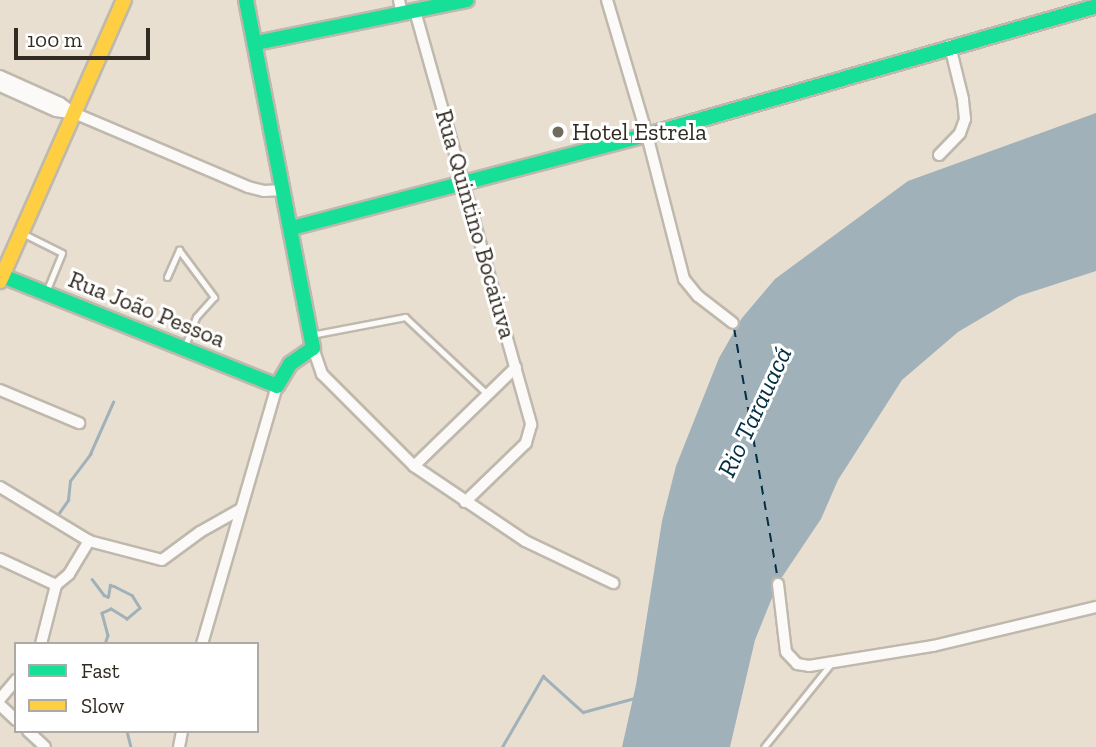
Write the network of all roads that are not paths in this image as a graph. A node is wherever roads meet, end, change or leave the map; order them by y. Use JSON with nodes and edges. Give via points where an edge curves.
{"nodes":[{"id":1,"x":124,"y":0,"type":"edge"},
{"id":2,"x":246,"y":0,"type":"edge"},
{"id":3,"x":467,"y":0,"type":"edge"},
{"id":4,"x":607,"y":0,"type":"edge"},
{"id":5,"x":1096,"y":6,"type":"edge"},
{"id":6,"x":405,"y":9,"type":"edge"},
{"id":7,"x":256,"y":43,"type":"junction"},
{"id":8,"x":950,"y":46,"type":"junction"},
{"id":9,"x":0,"y":76,"type":"edge"},
{"id":10,"x":0,"y":86,"type":"edge"},
{"id":11,"x":74,"y":113,"type":"junction"},
{"id":12,"x":647,"y":135,"type":"junction"},
{"id":13,"x":939,"y":155,"type":"dead end"},
{"id":14,"x":464,"y":182,"type":"junction"},
{"id":15,"x":283,"y":190,"type":"junction"},
{"id":16,"x":292,"y":228,"type":"junction"},
{"id":17,"x":21,"y":233,"type":"junction"},
{"id":18,"x":166,"y":276,"type":"dead end"},
{"id":19,"x":1,"y":277,"type":"edge"},
{"id":20,"x":46,"y":294,"type":"junction"},
{"id":21,"x":733,"y":323,"type":"dead end"},
{"id":22,"x":312,"y":342,"type":"junction"},
{"id":23,"x":184,"y":348,"type":"junction"},
{"id":24,"x":516,"y":368,"type":"junction"},
{"id":25,"x":277,"y":386,"type":"junction"},
{"id":26,"x":0,"y":390,"type":"edge"},
{"id":27,"x":488,"y":395,"type":"junction"},
{"id":28,"x":79,"y":423,"type":"dead end"},
{"id":29,"x":414,"y":466,"type":"junction"},
{"id":30,"x":0,"y":487,"type":"edge"},
{"id":31,"x":465,"y":502,"type":"junction"},
{"id":32,"x":239,"y":510,"type":"junction"},
{"id":33,"x":89,"y":541,"type":"junction"},
{"id":34,"x":0,"y":559,"type":"edge"},
{"id":35,"x":613,"y":583,"type":"dead end"},
{"id":36,"x":778,"y":584,"type":"dead end"},
{"id":37,"x":56,"y":585,"type":"junction"},
{"id":38,"x":1096,"y":607,"type":"edge"},
{"id":39,"x":42,"y":642,"type":"edge"},
{"id":40,"x":203,"y":642,"type":"edge"},
{"id":41,"x":830,"y":665,"type":"junction"},
{"id":42,"x":14,"y":682,"type":"edge"},
{"id":43,"x":0,"y":699,"type":"edge"},
{"id":44,"x":0,"y":705,"type":"edge"},
{"id":45,"x":14,"y":718,"type":"edge"},
{"id":46,"x":30,"y":733,"type":"edge"},
{"id":47,"x":45,"y":747,"type":"edge"},
{"id":48,"x":764,"y":747,"type":"edge"}],
"edges":[{"from":1,"to":11,"type":"street"},
{"from":2,"to":7,"type":"street"},
{"from":3,"to":6,"type":"street"},
{"from":4,"to":12,"type":"street"},
{"from":5,"to":8,"type":"street"},
{"from":6,"to":7,"type":"street"},
{"from":6,"to":14,"type":"street","name":"Rua Quintino Bocaiuva"},
{"from":7,"to":15,"type":"street"},
{"from":8,"to":12,"type":"street"},
{"from":8,"to":13,"type":"street","via":[[965,119],[960,134]]},
{"from":9,"to":11,"type":"street"},
{"from":10,"to":11,"type":"street","via":[[56,111]]},
{"from":11,"to":15,"type":"street","via":[[256,190]]},
{"from":11,"to":17,"type":"street"},
{"from":12,"to":14,"type":"street"},
{"from":12,"to":21,"type":"street","via":[[684,279]]},
{"from":14,"to":16,"type":"street"},
{"from":14,"to":24,"type":"street","name":"Rua Quintino Bocaiuva"},
{"from":15,"to":16,"type":"street"},
{"from":16,"to":22,"type":"street"},
{"from":17,"to":19,"type":"street"},
{"from":17,"to":20,"type":"lane","via":[[62,253]]},
{"from":18,"to":23,"type":"lane","via":[[179,250],[214,297],[196,317]]},
{"from":19,"to":20,"type":"street","name":"Rua João Pessoa"},
{"from":20,"to":23,"type":"street","name":"Rua João Pessoa"},
{"from":22,"to":25,"type":"street","via":[[290,364]]},
{"from":22,"to":27,"type":"lane","via":[[405,317]]},
{"from":22,"to":29,"type":"street","via":[[322,374]]},
{"from":23,"to":25,"type":"street","name":"Rua João Pessoa"},
{"from":24,"to":27,"type":"street"},
{"from":24,"to":31,"type":"street","name":"Rua Quintino Bocaiuva","via":[[531,425],[529,437]]},
{"from":25,"to":32,"type":"street"},
{"from":26,"to":28,"type":"street"},
{"from":27,"to":29,"type":"street"},
{"from":29,"to":31,"type":"street"},
{"from":30,"to":33,"type":"street"},
{"from":31,"to":35,"type":"street","via":[[537,548]]},
{"from":32,"to":33,"type":"street","via":[[162,560]]},
{"from":32,"to":40,"type":"street"},
{"from":33,"to":37,"type":"street","via":[[69,574]]},
{"from":34,"to":37,"type":"street"},
{"from":36,"to":41,"type":"street","via":[[783,642],[791,659],[797,664]]},
{"from":37,"to":39,"type":"street"},
{"from":38,"to":41,"type":"street"},
{"from":41,"to":48,"type":"lane"},
{"from":42,"to":43,"type":"street"},
{"from":44,"to":45,"type":"street"},
{"from":46,"to":47,"type":"street"}]}
